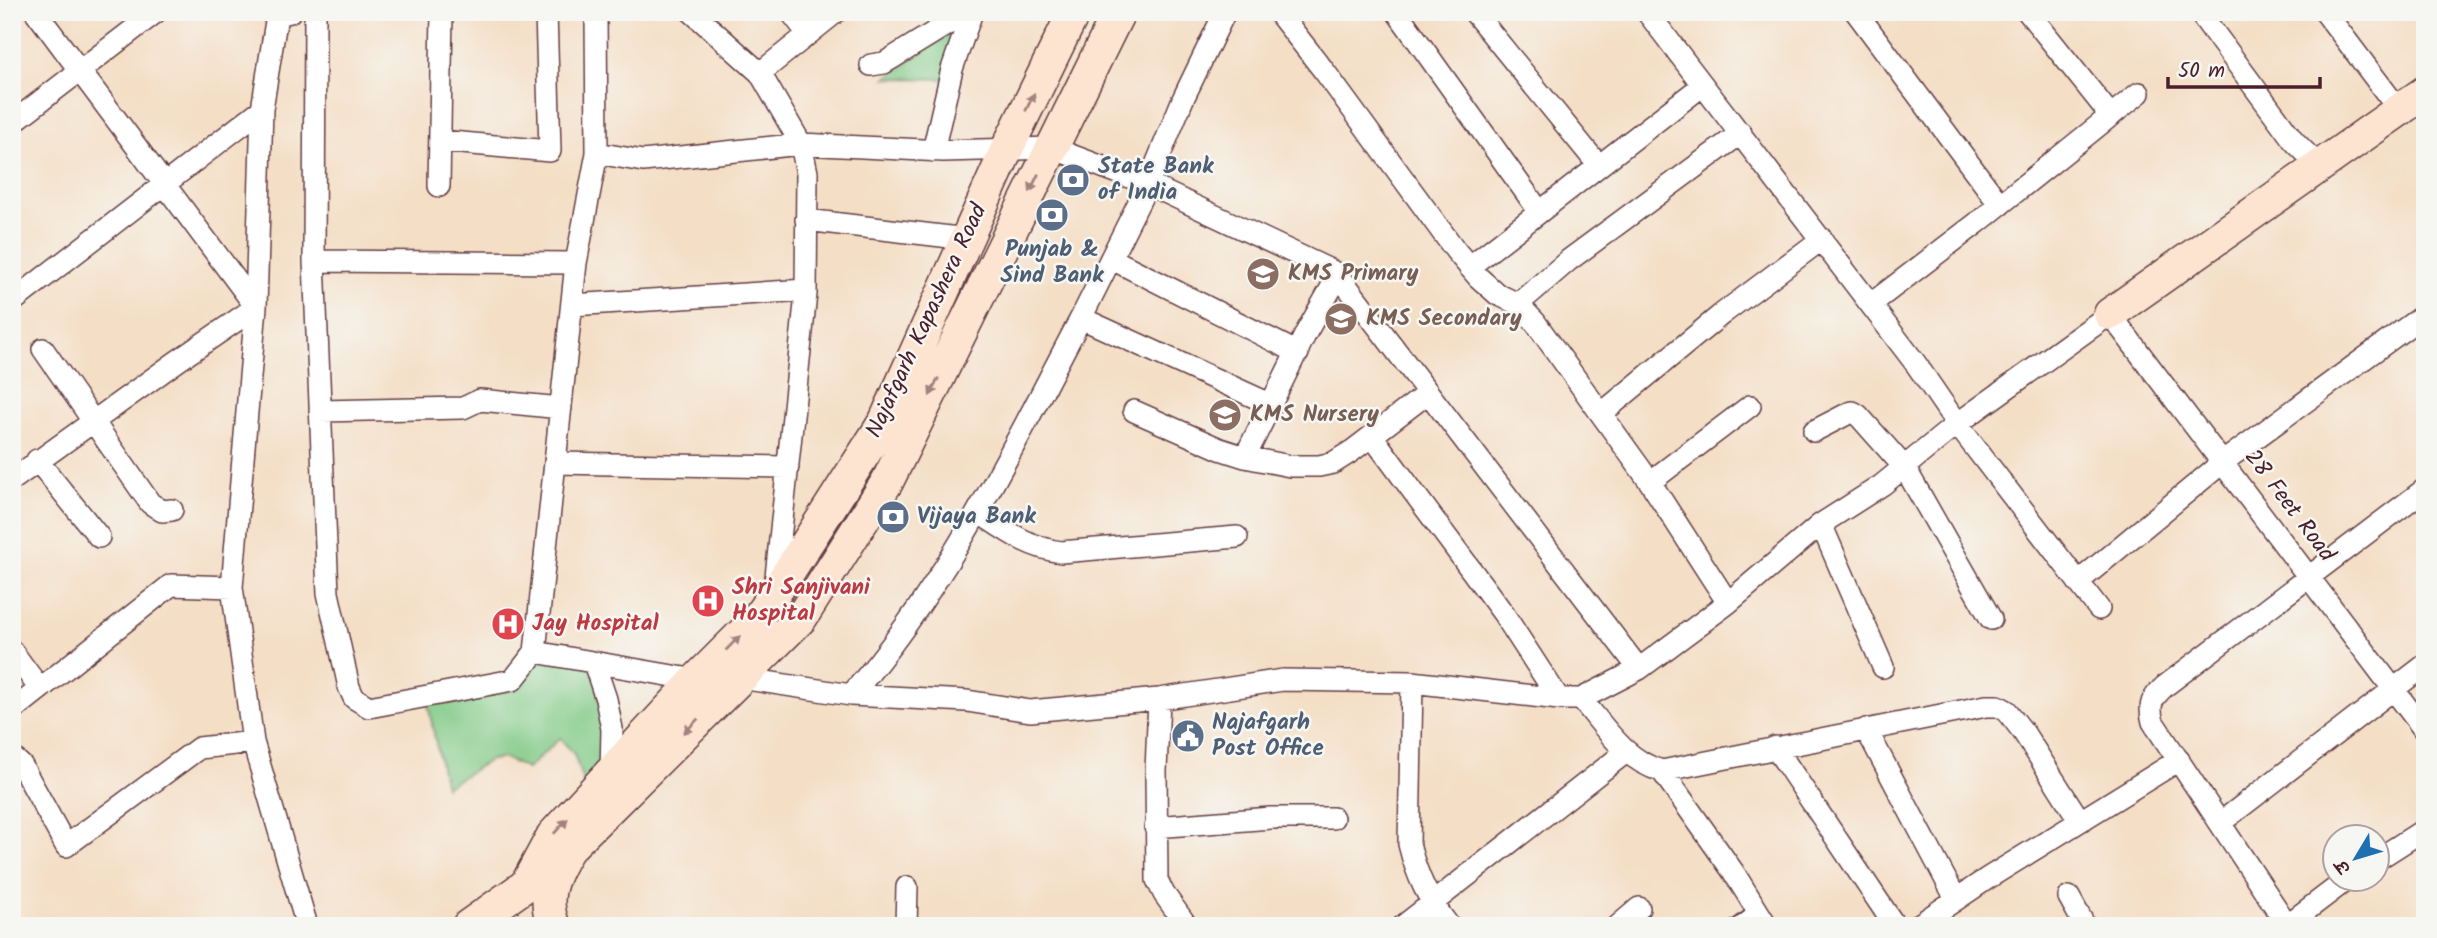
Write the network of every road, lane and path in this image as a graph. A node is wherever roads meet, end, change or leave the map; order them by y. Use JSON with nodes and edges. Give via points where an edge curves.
{"nodes":[{"id":1,"x":156,"y":12,"type":"edge"},
{"id":2,"x":315,"y":12,"type":"edge"},
{"id":3,"x":442,"y":12,"type":"edge"},
{"id":4,"x":546,"y":12,"type":"edge"},
{"id":5,"x":596,"y":12,"type":"edge"},
{"id":6,"x":692,"y":12,"type":"edge"},
{"id":7,"x":791,"y":12,"type":"edge"},
{"id":8,"x":836,"y":12,"type":"edge"},
{"id":9,"x":967,"y":12,"type":"edge"},
{"id":10,"x":972,"y":12,"type":"edge"},
{"id":11,"x":1074,"y":12,"type":"edge"},
{"id":12,"x":1119,"y":12,"type":"edge"},
{"id":13,"x":1225,"y":12,"type":"edge"},
{"id":14,"x":1279,"y":12,"type":"edge"},
{"id":15,"x":1397,"y":12,"type":"edge"},
{"id":16,"x":1474,"y":12,"type":"edge"},
{"id":17,"x":1647,"y":12,"type":"edge"},
{"id":18,"x":1856,"y":12,"type":"edge"},
{"id":19,"x":2028,"y":12,"type":"edge"},
{"id":20,"x":2199,"y":12,"type":"edge"},
{"id":21,"x":2325,"y":12,"type":"edge"},
{"id":22,"x":39,"y":13,"type":"edge"},
{"id":23,"x":280,"y":13,"type":"edge"},
{"id":24,"x":808,"y":34,"type":"junction"},
{"id":25,"x":872,"y":65,"type":"dead end"},
{"id":26,"x":80,"y":71,"type":"junction"},
{"id":27,"x":760,"y":73,"type":"junction"},
{"id":28,"x":1703,"y":85,"type":"junction"},
{"id":29,"x":2425,"y":92,"type":"edge"},
{"id":30,"x":2139,"y":93,"type":"dead end"},
{"id":31,"x":262,"y":108,"type":"junction"},
{"id":32,"x":2399,"y":110,"type":"junction"},
{"id":33,"x":2111,"y":116,"type":"junction"},
{"id":34,"x":12,"y":123,"type":"edge"},
{"id":35,"x":1741,"y":133,"type":"junction"},
{"id":36,"x":440,"y":141,"type":"junction"},
{"id":37,"x":801,"y":144,"type":"junction"},
{"id":38,"x":1052,"y":148,"type":"junction"},
{"id":39,"x":1007,"y":149,"type":"junction"},
{"id":40,"x":933,"y":151,"type":"junction"},
{"id":41,"x":597,"y":153,"type":"junction"},
{"id":42,"x":1599,"y":166,"type":"junction"},
{"id":43,"x":2319,"y":166,"type":"junction"},
{"id":44,"x":164,"y":184,"type":"junction"},
{"id":45,"x":1148,"y":184,"type":"junction"},
{"id":46,"x":439,"y":186,"type":"dead end"},
{"id":47,"x":2000,"y":205,"type":"junction"},
{"id":48,"x":1539,"y":211,"type":"junction"},
{"id":49,"x":806,"y":220,"type":"junction"},
{"id":50,"x":967,"y":239,"type":"junction"},
{"id":51,"x":1822,"y":239,"type":"junction"},
{"id":52,"x":1112,"y":259,"type":"junction"},
{"id":53,"x":314,"y":261,"type":"junction"},
{"id":54,"x":576,"y":262,"type":"junction"},
{"id":55,"x":1469,"y":267,"type":"junction"},
{"id":56,"x":1338,"y":276,"type":"junction"},
{"id":57,"x":806,"y":290,"type":"junction"},
{"id":58,"x":12,"y":302,"type":"edge"},
{"id":59,"x":572,"y":304,"type":"junction"},
{"id":60,"x":1518,"y":304,"type":"junction"},
{"id":61,"x":1871,"y":304,"type":"junction"},
{"id":62,"x":256,"y":307,"type":"junction"},
{"id":63,"x":2110,"y":314,"type":"junction"},
{"id":64,"x":2425,"y":314,"type":"edge"},
{"id":65,"x":1081,"y":318,"type":"junction"},
{"id":66,"x":43,"y":349,"type":"dead end"},
{"id":67,"x":1298,"y":353,"type":"junction"},
{"id":68,"x":1429,"y":393,"type":"junction"},
{"id":69,"x":1272,"y":405,"type":"junction"},
{"id":70,"x":1750,"y":406,"type":"dead end"},
{"id":71,"x":561,"y":408,"type":"junction"},
{"id":72,"x":320,"y":411,"type":"junction"},
{"id":73,"x":1134,"y":411,"type":"dead end"},
{"id":74,"x":1601,"y":414,"type":"junction"},
{"id":75,"x":92,"y":421,"type":"junction"},
{"id":76,"x":1957,"y":425,"type":"junction"},
{"id":77,"x":1814,"y":431,"type":"dead end"},
{"id":78,"x":1372,"y":436,"type":"junction"},
{"id":79,"x":1245,"y":457,"type":"junction"},
{"id":80,"x":37,"y":460,"type":"junction"},
{"id":81,"x":2223,"y":462,"type":"junction"},
{"id":82,"x":555,"y":463,"type":"junction"},
{"id":83,"x":788,"y":467,"type":"junction"},
{"id":84,"x":1905,"y":468,"type":"junction"},
{"id":85,"x":12,"y":480,"type":"edge"},
{"id":86,"x":1650,"y":482,"type":"junction"},
{"id":87,"x":2425,"y":489,"type":"edge"},
{"id":88,"x":172,"y":510,"type":"dead end"},
{"id":89,"x":978,"y":512,"type":"junction"},
{"id":90,"x":1821,"y":524,"type":"junction"},
{"id":91,"x":99,"y":537,"type":"dead end"},
{"id":92,"x":1237,"y":537,"type":"dead end"},
{"id":93,"x":2309,"y":578,"type":"junction"},
{"id":94,"x":2078,"y":582,"type":"junction"},
{"id":95,"x":232,"y":587,"type":"junction"},
{"id":96,"x":775,"y":593,"type":"junction"},
{"id":97,"x":1728,"y":603,"type":"junction"},
{"id":98,"x":2099,"y":609,"type":"dead end"},
{"id":99,"x":1991,"y":619,"type":"dead end"},
{"id":100,"x":12,"y":651,"type":"edge"},
{"id":101,"x":535,"y":652,"type":"junction"},
{"id":102,"x":594,"y":663,"type":"junction"},
{"id":103,"x":2425,"y":665,"type":"edge"},
{"id":104,"x":1883,"y":667,"type":"dead end"},
{"id":105,"x":1639,"y":669,"type":"junction"},
{"id":106,"x":740,"y":678,"type":"junction"},
{"id":107,"x":696,"y":680,"type":"junction"},
{"id":108,"x":1412,"y":682,"type":"junction"},
{"id":109,"x":40,"y":689,"type":"junction"},
{"id":110,"x":2393,"y":690,"type":"junction"},
{"id":111,"x":851,"y":695,"type":"junction"},
{"id":112,"x":1159,"y":699,"type":"junction"},
{"id":113,"x":1559,"y":699,"type":"junction"},
{"id":114,"x":1581,"y":699,"type":"junction"},
{"id":115,"x":12,"y":711,"type":"edge"},
{"id":116,"x":1866,"y":729,"type":"junction"},
{"id":117,"x":2425,"y":731,"type":"edge"},
{"id":118,"x":254,"y":742,"type":"junction"},
{"id":119,"x":1775,"y":747,"type":"junction"},
{"id":120,"x":1626,"y":752,"type":"junction"},
{"id":121,"x":12,"y":757,"type":"edge"},
{"id":122,"x":2179,"y":760,"type":"junction"},
{"id":123,"x":1662,"y":771,"type":"junction"},
{"id":124,"x":611,"y":774,"type":"junction"},
{"id":125,"x":1333,"y":817,"type":"dead end"},
{"id":126,"x":2080,"y":821,"type":"junction"},
{"id":127,"x":2220,"y":823,"type":"junction"},
{"id":128,"x":1155,"y":827,"type":"junction"},
{"id":129,"x":2425,"y":829,"type":"edge"},
{"id":130,"x":2392,"y":850,"type":"edge"},
{"id":131,"x":537,"y":887,"type":"junction"},
{"id":132,"x":907,"y":887,"type":"dead end"},
{"id":133,"x":2331,"y":892,"type":"edge"},
{"id":134,"x":2069,"y":897,"type":"dead end"},
{"id":135,"x":1956,"y":899,"type":"junction"},
{"id":136,"x":1432,"y":904,"type":"junction"},
{"id":137,"x":1639,"y":908,"type":"dead end"},
{"id":138,"x":1762,"y":918,"type":"edge"},
{"id":139,"x":2288,"y":925,"type":"edge"},
{"id":140,"x":307,"y":926,"type":"edge"},
{"id":141,"x":468,"y":926,"type":"edge"},
{"id":142,"x":531,"y":926,"type":"edge"},
{"id":143,"x":554,"y":926,"type":"edge"},
{"id":144,"x":906,"y":926,"type":"edge"},
{"id":145,"x":1187,"y":926,"type":"edge"},
{"id":146,"x":1403,"y":926,"type":"edge"},
{"id":147,"x":1449,"y":926,"type":"edge"},
{"id":148,"x":1618,"y":926,"type":"edge"},
{"id":149,"x":1735,"y":926,"type":"edge"},
{"id":150,"x":1895,"y":926,"type":"edge"},
{"id":151,"x":1917,"y":926,"type":"edge"},
{"id":152,"x":2085,"y":926,"type":"edge"}],
"edges":[{"from":1,"to":26,"type":"street"},
{"from":2,"to":53,"type":"street"},
{"from":3,"to":36,"type":"street"},
{"from":4,"to":36,"type":"street","via":[[550,151]]},
{"from":5,"to":41,"type":"street"},
{"from":6,"to":27,"type":"street"},
{"from":7,"to":24,"type":"street"},
{"from":8,"to":24,"type":"street"},
{"from":9,"to":25,"type":"street","via":[[894,58]]},
{"from":10,"to":40,"type":"street"},
{"from":39,"to":11,"type":"main road","name":"Najafgarh Kapashera Road","one_way":true},
{"from":12,"to":38,"type":"main road","name":"Najafgarh Kapashera Road"},
{"from":13,"to":45,"type":"street"},
{"from":14,"to":55,"type":"street"},
{"from":15,"to":48,"type":"street"},
{"from":16,"to":42,"type":"street"},
{"from":17,"to":28,"type":"street"},
{"from":18,"to":47,"type":"street"},
{"from":19,"to":33,"type":"street"},
{"from":20,"to":43,"type":"street","via":[[2282,126]]},
{"from":21,"to":32,"type":"street"},
{"from":22,"to":26,"type":"street"},
{"from":23,"to":31,"type":"street"},
{"from":24,"to":27,"type":"street"},
{"from":26,"to":34,"type":"street"},
{"from":26,"to":44,"type":"street"},
{"from":27,"to":37,"type":"street"},
{"from":28,"to":35,"type":"street"},
{"from":28,"to":42,"type":"street"},
{"from":29,"to":32,"type":"main road"},
{"from":30,"to":33,"type":"street"},
{"from":31,"to":44,"type":"street"},
{"from":31,"to":62,"type":"street"},
{"from":32,"to":43,"type":"main road"},
{"from":33,"to":47,"type":"street"},
{"from":35,"to":51,"type":"street"},
{"from":35,"to":60,"type":"street","via":[[1569,260]]},
{"from":36,"to":46,"type":"street"},
{"from":37,"to":40,"type":"street"},
{"from":37,"to":41,"type":"street","via":[[643,161]]},
{"from":37,"to":49,"type":"street","via":[[807,173]]},
{"from":38,"to":39,"type":"street"},
{"from":38,"to":45,"type":"street"},
{"from":38,"to":106,"type":"main road","name":"Najafgarh Kapashera Road","one_way":true,"via":[[887,482],[801,618]]},
{"from":39,"to":40,"type":"street"},
{"from":39,"to":50,"type":"main road","name":"Najafgarh Kapashera Road"},
{"from":41,"to":54,"type":"street"},
{"from":42,"to":48,"type":"street"},
{"from":43,"to":63,"type":"main road"},
{"from":44,"to":58,"type":"street"},
{"from":44,"to":62,"type":"street"},
{"from":45,"to":52,"type":"street"},
{"from":45,"to":56,"type":"street"},
{"from":47,"to":61,"type":"street"},
{"from":48,"to":55,"type":"street"},
{"from":49,"to":50,"type":"street"},
{"from":49,"to":57,"type":"street"},
{"from":50,"to":96,"type":"main road","name":"Najafgarh Kapashera Road","via":[[885,421]]},
{"from":51,"to":61,"type":"street"},
{"from":51,"to":74,"type":"street"},
{"from":52,"to":65,"type":"street"},
{"from":52,"to":67,"type":"street"},
{"from":53,"to":54,"type":"street"},
{"from":53,"to":72,"type":"street"},
{"from":54,"to":59,"type":"street"},
{"from":55,"to":60,"type":"street","via":[[1497,294]]},
{"from":56,"to":67,"type":"street"},
{"from":56,"to":68,"type":"street"},
{"from":57,"to":59,"type":"street"},
{"from":57,"to":83,"type":"street"},
{"from":59,"to":71,"type":"street"},
{"from":60,"to":74,"type":"street"},
{"from":61,"to":76,"type":"street"},
{"from":62,"to":75,"type":"street"},
{"from":62,"to":95,"type":"street"},
{"from":63,"to":76,"type":"street"},
{"from":63,"to":81,"type":"street","name":"28 Feet Road"},
{"from":64,"to":81,"type":"street"},
{"from":65,"to":69,"type":"street"},
{"from":65,"to":89,"type":"street"},
{"from":66,"to":75,"type":"street"},
{"from":67,"to":69,"type":"street"},
{"from":68,"to":78,"type":"street"},
{"from":68,"to":105,"type":"street"},
{"from":69,"to":79,"type":"street"},
{"from":70,"to":86,"type":"street"},
{"from":71,"to":72,"type":"street","via":[[480,400],[463,408]]},
{"from":71,"to":82,"type":"street"},
{"from":72,"to":101,"type":"street","via":[[328,593],[354,698],[369,707],[513,680]]},
{"from":73,"to":79,"type":"street"},
{"from":74,"to":86,"type":"street"},
{"from":75,"to":80,"type":"street"},
{"from":75,"to":88,"type":"street","via":[[150,503],[162,511]]},
{"from":76,"to":84,"type":"street"},
{"from":76,"to":94,"type":"street"},
{"from":77,"to":84,"type":"street","via":[[1853,412]]},
{"from":78,"to":79,"type":"street","via":[[1333,463],[1319,466],[1290,466]]},
{"from":78,"to":113,"type":"street","via":[[1503,613]]},
{"from":80,"to":85,"type":"street"},
{"from":80,"to":91,"type":"street"},
{"from":81,"to":93,"type":"street","name":"28 Feet Road"},
{"from":81,"to":94,"type":"street"},
{"from":82,"to":83,"type":"street"},
{"from":82,"to":101,"type":"street"},
{"from":83,"to":96,"type":"street"},
{"from":84,"to":90,"type":"street"},
{"from":84,"to":99,"type":"street"},
{"from":86,"to":97,"type":"street"},
{"from":87,"to":93,"type":"street"},
{"from":89,"to":92,"type":"street","via":[[1025,542],[1061,552]]},
{"from":89,"to":111,"type":"street","via":[[883,659]]},
{"from":90,"to":97,"type":"street"},
{"from":90,"to":104,"type":"street"},
{"from":93,"to":110,"type":"street","name":"28 Feet Road"},
{"from":93,"to":122,"type":"street","via":[[2153,696],[2149,707],[2153,722]]},
{"from":94,"to":98,"type":"street"},
{"from":95,"to":109,"type":"street","via":[[171,585]]},
{"from":95,"to":118,"type":"street"},
{"from":107,"to":96,"type":"main road","name":"Najafgarh Kapashera Road","one_way":true,"via":[[757,619]]},
{"from":97,"to":105,"type":"street"},
{"from":100,"to":109,"type":"street"},
{"from":101,"to":102,"type":"street"},
{"from":102,"to":107,"type":"street"},
{"from":102,"to":124,"type":"street","via":[[612,730]]},
{"from":103,"to":110,"type":"street"},
{"from":105,"to":114,"type":"street"},
{"from":106,"to":111,"type":"street"},
{"from":106,"to":131,"type":"main road","name":"Najafgarh Kapashera Road","one_way":true,"via":[[568,849]]},
{"from":107,"to":124,"type":"main road","name":"Najafgarh Kapashera Road"},
{"from":108,"to":112,"type":"street","via":[[1283,680]]},
{"from":108,"to":113,"type":"street"},
{"from":108,"to":136,"type":"street","via":[[1409,844]]},
{"from":109,"to":115,"type":"street"},
{"from":110,"to":117,"type":"street","name":"28 Feet Road"},
{"from":110,"to":127,"type":"street"},
{"from":111,"to":112,"type":"street","via":[[967,701],[1030,711]]},
{"from":112,"to":128,"type":"street"},
{"from":113,"to":114,"type":"street"},
{"from":114,"to":120,"type":"street"},
{"from":116,"to":119,"type":"street"},
{"from":116,"to":126,"type":"street","via":[[1998,706],[2007,710],[2024,733]]},
{"from":116,"to":135,"type":"street"},
{"from":118,"to":121,"type":"street","via":[[199,748],[66,846],[22,765]]},
{"from":118,"to":140,"type":"street"},
{"from":119,"to":123,"type":"street"},
{"from":119,"to":150,"type":"street"},
{"from":120,"to":123,"type":"street"},
{"from":120,"to":136,"type":"street"},
{"from":122,"to":126,"type":"street"},
{"from":122,"to":127,"type":"street"},
{"from":123,"to":138,"type":"street"},
{"from":131,"to":124,"type":"main road","name":"Najafgarh Kapashera Road","one_way":true,"via":[[553,835]]},
{"from":125,"to":128,"type":"street"},
{"from":126,"to":135,"type":"street"},
{"from":127,"to":139,"type":"street"},
{"from":128,"to":145,"type":"street","via":[[1157,880]]},
{"from":129,"to":130,"type":"street"},
{"from":131,"to":141,"type":"main road"},
{"from":131,"to":142,"type":"main road"},
{"from":131,"to":143,"type":"main road"},
{"from":132,"to":144,"type":"street"},
{"from":133,"to":139,"type":"street"},
{"from":134,"to":152,"type":"street"},
{"from":135,"to":151,"type":"street"},
{"from":136,"to":146,"type":"street"},
{"from":136,"to":147,"type":"street"},
{"from":137,"to":148,"type":"street"},
{"from":138,"to":149,"type":"lane"}]}
